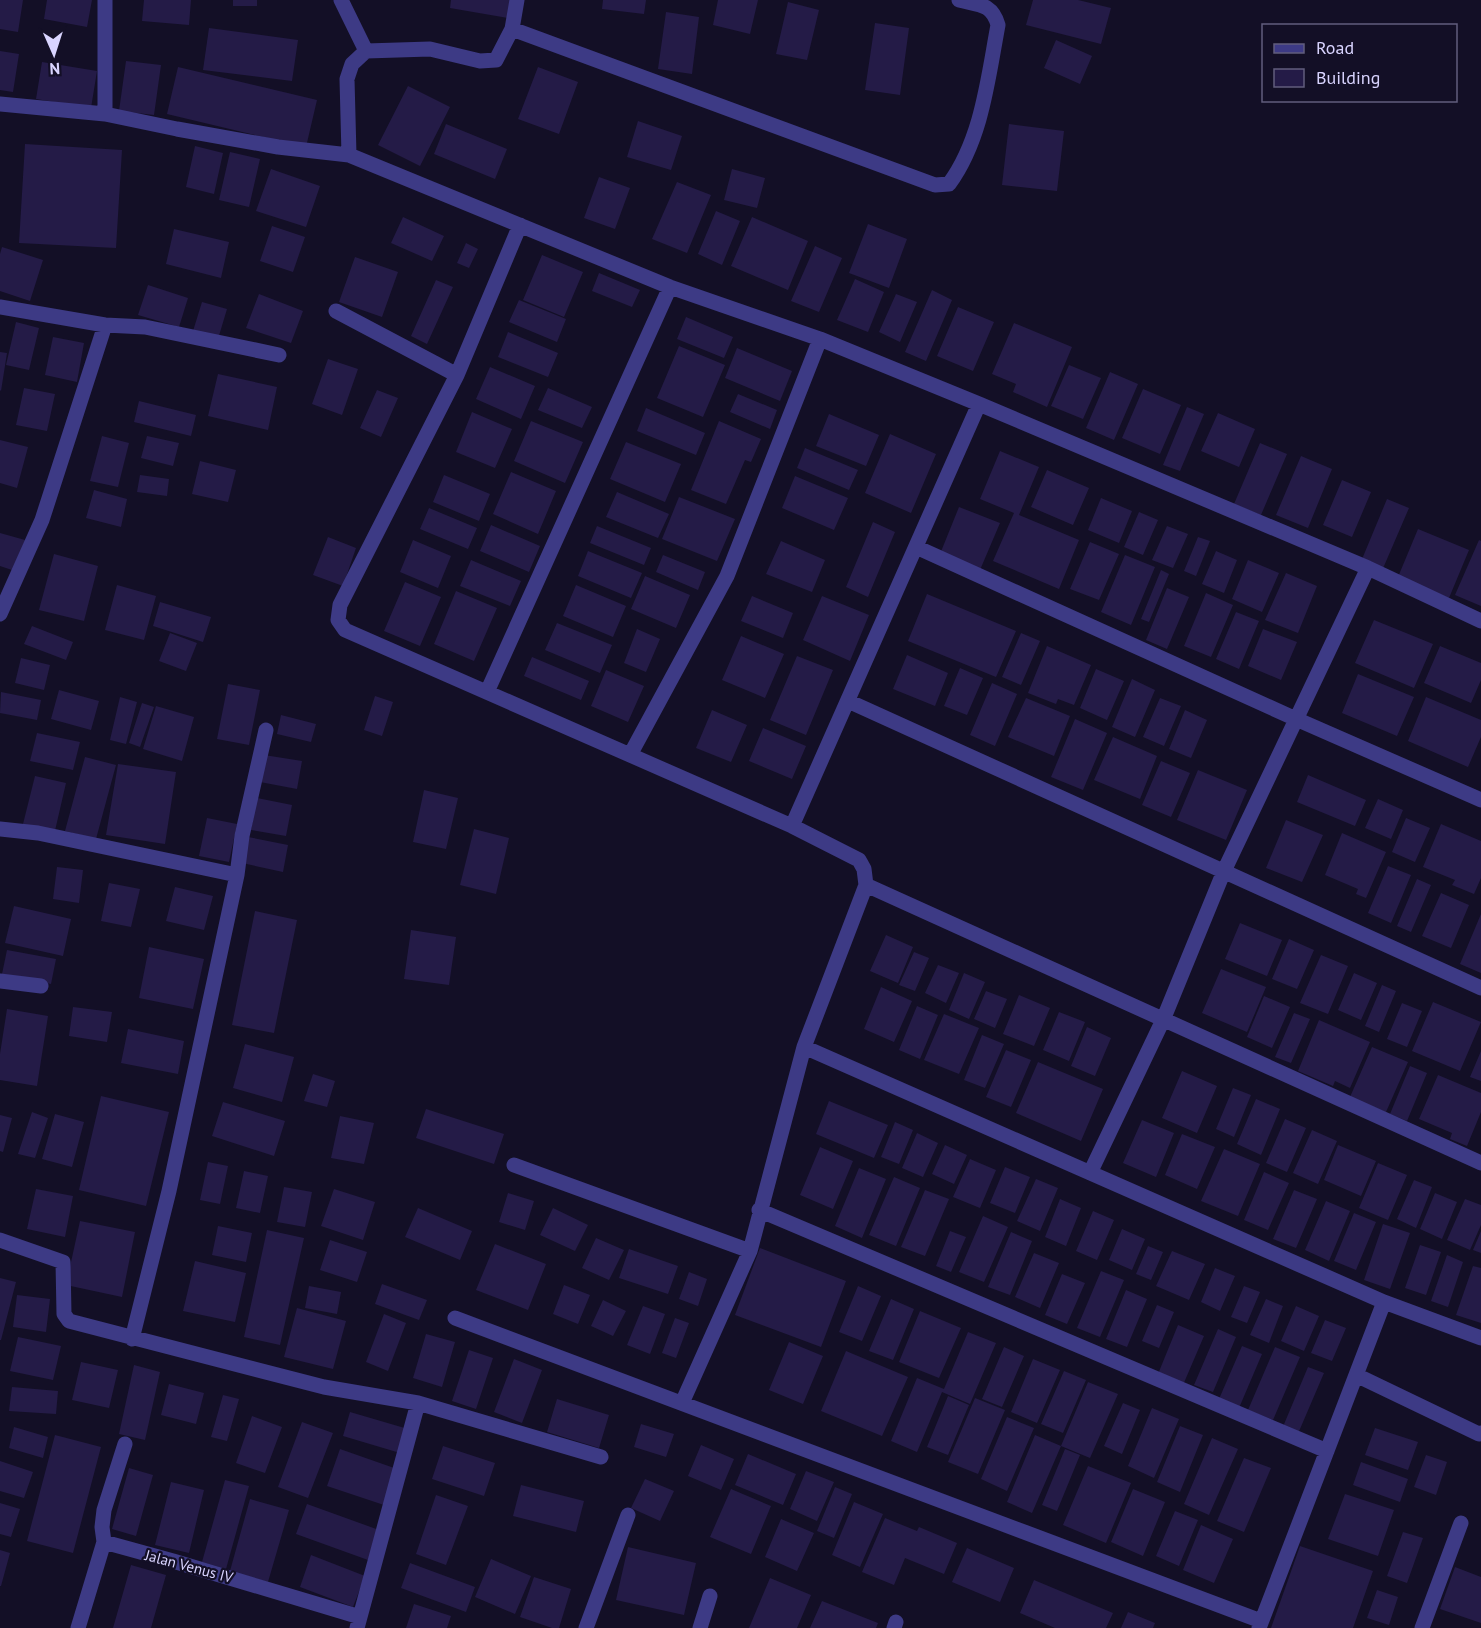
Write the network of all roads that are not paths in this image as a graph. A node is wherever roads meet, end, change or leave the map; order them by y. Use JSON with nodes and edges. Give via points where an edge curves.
{"nodes":[{"id":1,"x":105,"y":0,"type":"edge"},
{"id":2,"x":341,"y":0,"type":"edge"},
{"id":3,"x":517,"y":0,"type":"edge"},
{"id":4,"x":959,"y":0,"type":"edge"},
{"id":5,"x":512,"y":29,"type":"junction"},
{"id":6,"x":366,"y":51,"type":"junction"},
{"id":7,"x":0,"y":104,"type":"edge"},
{"id":8,"x":105,"y":114,"type":"junction"},
{"id":9,"x":349,"y":155,"type":"junction"},
{"id":10,"x":520,"y":225,"type":"junction"},
{"id":11,"x":670,"y":287,"type":"junction"},
{"id":12,"x":0,"y":307,"type":"edge"},
{"id":13,"x":336,"y":311,"type":"dead end"},
{"id":14,"x":105,"y":325,"type":"junction"},
{"id":15,"x":820,"y":339,"type":"junction"},
{"id":16,"x":279,"y":356,"type":"dead end"},
{"id":17,"x":457,"y":375,"type":"junction"},
{"id":18,"x":979,"y":404,"type":"junction"},
{"id":19,"x":916,"y":547,"type":"junction"},
{"id":20,"x":1368,"y":568,"type":"junction"},
{"id":21,"x":0,"y":614,"type":"edge"},
{"id":22,"x":1481,"y":621,"type":"edge"},
{"id":23,"x":487,"y":692,"type":"junction"},
{"id":24,"x":848,"y":701,"type":"junction"},
{"id":25,"x":1296,"y":719,"type":"junction"},
{"id":26,"x":266,"y":730,"type":"dead end"},
{"id":27,"x":630,"y":755,"type":"junction"},
{"id":28,"x":1481,"y":800,"type":"edge"},
{"id":29,"x":792,"y":826,"type":"junction"},
{"id":30,"x":0,"y":829,"type":"edge"},
{"id":31,"x":1224,"y":871,"type":"junction"},
{"id":32,"x":237,"y":875,"type":"junction"},
{"id":33,"x":866,"y":885,"type":"junction"},
{"id":34,"x":0,"y":981,"type":"edge"},
{"id":35,"x":41,"y":986,"type":"dead end"},
{"id":36,"x":1481,"y":988,"type":"edge"},
{"id":37,"x":1163,"y":1020,"type":"junction"},
{"id":38,"x":804,"y":1047,"type":"junction"},
{"id":39,"x":1481,"y":1163,"type":"edge"},
{"id":40,"x":514,"y":1165,"type":"dead end"},
{"id":41,"x":1090,"y":1173,"type":"junction"},
{"id":42,"x":759,"y":1210,"type":"junction"},
{"id":43,"x":0,"y":1240,"type":"edge"},
{"id":44,"x":750,"y":1251,"type":"junction"},
{"id":45,"x":1384,"y":1302,"type":"junction"},
{"id":46,"x":455,"y":1318,"type":"dead end"},
{"id":47,"x":132,"y":1338,"type":"junction"},
{"id":48,"x":1481,"y":1338,"type":"edge"},
{"id":49,"x":1356,"y":1375,"type":"junction"},
{"id":50,"x":418,"y":1403,"type":"junction"},
{"id":51,"x":682,"y":1403,"type":"junction"},
{"id":52,"x":1481,"y":1433,"type":"edge"},
{"id":53,"x":125,"y":1444,"type":"dead end"},
{"id":54,"x":1327,"y":1451,"type":"junction"},
{"id":55,"x":601,"y":1457,"type":"dead end"},
{"id":56,"x":628,"y":1515,"type":"dead end"},
{"id":57,"x":1461,"y":1523,"type":"dead end"},
{"id":58,"x":104,"y":1542,"type":"junction"},
{"id":59,"x":710,"y":1596,"type":"dead end"},
{"id":60,"x":358,"y":1622,"type":"edge"},
{"id":61,"x":1260,"y":1625,"type":"edge"},
{"id":62,"x":78,"y":1628,"type":"edge"},
{"id":63,"x":586,"y":1628,"type":"edge"},
{"id":64,"x":700,"y":1628,"type":"edge"},
{"id":65,"x":1422,"y":1628,"type":"edge"}],
"edges":[{"from":1,"to":8,"type":"street"},
{"from":2,"to":6,"type":"street"},
{"from":3,"to":5,"type":"street"},
{"from":4,"to":5,"type":"street","via":[[989,8],[998,25],[982,109],[961,168],[949,184],[935,186]]},
{"from":5,"to":6,"type":"street","via":[[496,60],[480,62],[430,49]]},
{"from":6,"to":9,"type":"street","via":[[352,64],[347,79]]},
{"from":7,"to":8,"type":"street"},
{"from":8,"to":9,"type":"street","via":[[278,147]]},
{"from":9,"to":10,"type":"street"},
{"from":10,"to":11,"type":"street"},
{"from":10,"to":17,"type":"street"},
{"from":11,"to":15,"type":"street"},
{"from":11,"to":23,"type":"street"},
{"from":12,"to":14,"type":"street"},
{"from":13,"to":17,"type":"street"},
{"from":14,"to":16,"type":"street","via":[[145,327]]},
{"from":14,"to":21,"type":"street","via":[[42,520]]},
{"from":15,"to":18,"type":"street"},
{"from":15,"to":27,"type":"street","via":[[727,576]]},
{"from":17,"to":23,"type":"street","via":[[340,605],[338,620],[345,630]]},
{"from":18,"to":19,"type":"street"},
{"from":18,"to":20,"type":"street"},
{"from":19,"to":24,"type":"street"},
{"from":19,"to":25,"type":"street"},
{"from":20,"to":22,"type":"street"},
{"from":20,"to":25,"type":"street"},
{"from":23,"to":27,"type":"street"},
{"from":24,"to":29,"type":"street"},
{"from":24,"to":31,"type":"street"},
{"from":25,"to":28,"type":"street"},
{"from":25,"to":31,"type":"street"},
{"from":26,"to":32,"type":"street"},
{"from":27,"to":29,"type":"street"},
{"from":29,"to":33,"type":"street","via":[[859,860]]},
{"from":30,"to":32,"type":"street","via":[[38,833]]},
{"from":31,"to":36,"type":"street"},
{"from":31,"to":37,"type":"street"},
{"from":32,"to":47,"type":"street","via":[[169,1191]]},
{"from":33,"to":37,"type":"street"},
{"from":33,"to":38,"type":"street"},
{"from":34,"to":35,"type":"street"},
{"from":37,"to":39,"type":"street"},
{"from":37,"to":41,"type":"street"},
{"from":38,"to":41,"type":"street"},
{"from":38,"to":42,"type":"street"},
{"from":40,"to":44,"type":"street"},
{"from":41,"to":45,"type":"street"},
{"from":42,"to":44,"type":"street"},
{"from":42,"to":54,"type":"street"},
{"from":43,"to":47,"type":"street","via":[[63,1262],[64,1314],[69,1321]]},
{"from":44,"to":51,"type":"street"},
{"from":45,"to":48,"type":"street"},
{"from":45,"to":49,"type":"street"},
{"from":46,"to":51,"type":"street"},
{"from":47,"to":50,"type":"street","via":[[324,1387]]},
{"from":49,"to":52,"type":"street"},
{"from":49,"to":54,"type":"street"},
{"from":50,"to":55,"type":"street"},
{"from":50,"to":60,"type":"street"},
{"from":51,"to":61,"type":"street"},
{"from":53,"to":58,"type":"street","via":[[105,1510]]},
{"from":54,"to":61,"type":"street"},
{"from":56,"to":63,"type":"street"},
{"from":57,"to":65,"type":"street"},
{"from":58,"to":60,"type":"street","name":"Jalan Venus IV"},
{"from":58,"to":62,"type":"street"},
{"from":59,"to":64,"type":"street"}]}
